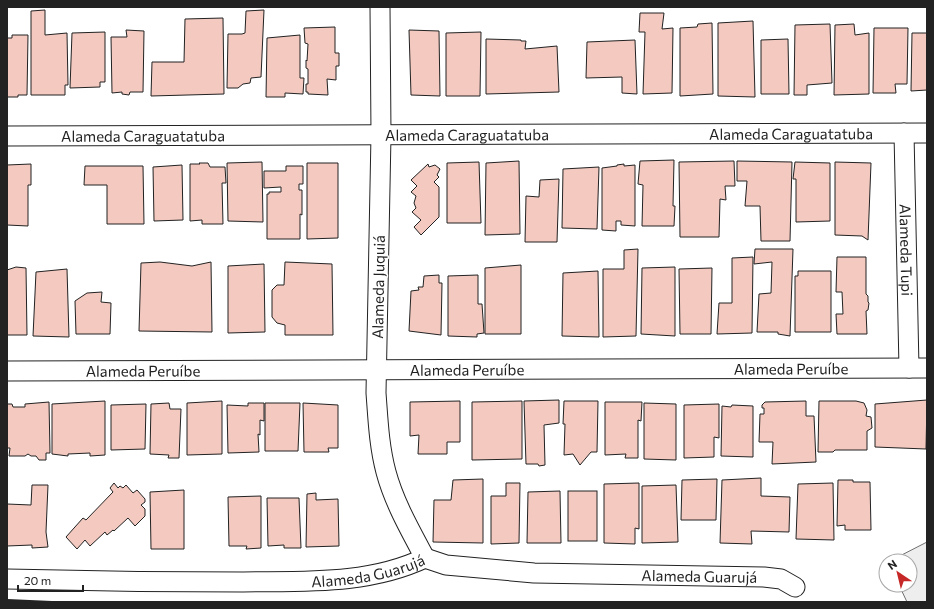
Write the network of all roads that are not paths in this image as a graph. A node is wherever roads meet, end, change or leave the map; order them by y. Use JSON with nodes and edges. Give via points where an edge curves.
{"nodes":[{"id":1,"x":380,"y":7,"type":"edge"},
{"id":2,"x":904,"y":133,"type":"junction"},
{"id":3,"x":927,"y":133,"type":"edge"},
{"id":4,"x":381,"y":135,"type":"junction"},
{"id":5,"x":7,"y":136,"type":"edge"},
{"id":6,"x":918,"y":368,"type":"edge"},
{"id":7,"x":376,"y":369,"type":"junction"},
{"id":8,"x":7,"y":371,"type":"edge"},
{"id":9,"x":425,"y":558,"type":"junction"},
{"id":10,"x":7,"y":579,"type":"edge"},
{"id":11,"x":796,"y":587,"type":"dead end"}],
"edges":[{"from":1,"to":4,"type":"street","name":"Alameda Juquiá"},
{"from":2,"to":3,"type":"street","name":"Alameda Caraguatatuba"},
{"from":2,"to":4,"type":"street","name":"Alameda Caraguatatuba"},
{"from":2,"to":6,"type":"street","name":"Alameda Tupi"},
{"from":4,"to":5,"type":"street","name":"Alameda Caraguatatuba"},
{"from":4,"to":7,"type":"street","name":"Alameda Juquiá"},
{"from":6,"to":7,"type":"street","name":"Alameda Peruíbe"},
{"from":7,"to":8,"type":"street","name":"Alameda Peruíbe"},
{"from":7,"to":9,"type":"street","name":"Alameda Juquiá","via":[[378,428],[386,471],[400,510]]},
{"from":9,"to":10,"type":"street","name":"Alameda Guarujá","via":[[406,567],[364,577],[322,581]]},
{"from":9,"to":11,"type":"street","name":"Alameda Guarujá","via":[[446,565],[534,573],[764,577]]}]}
